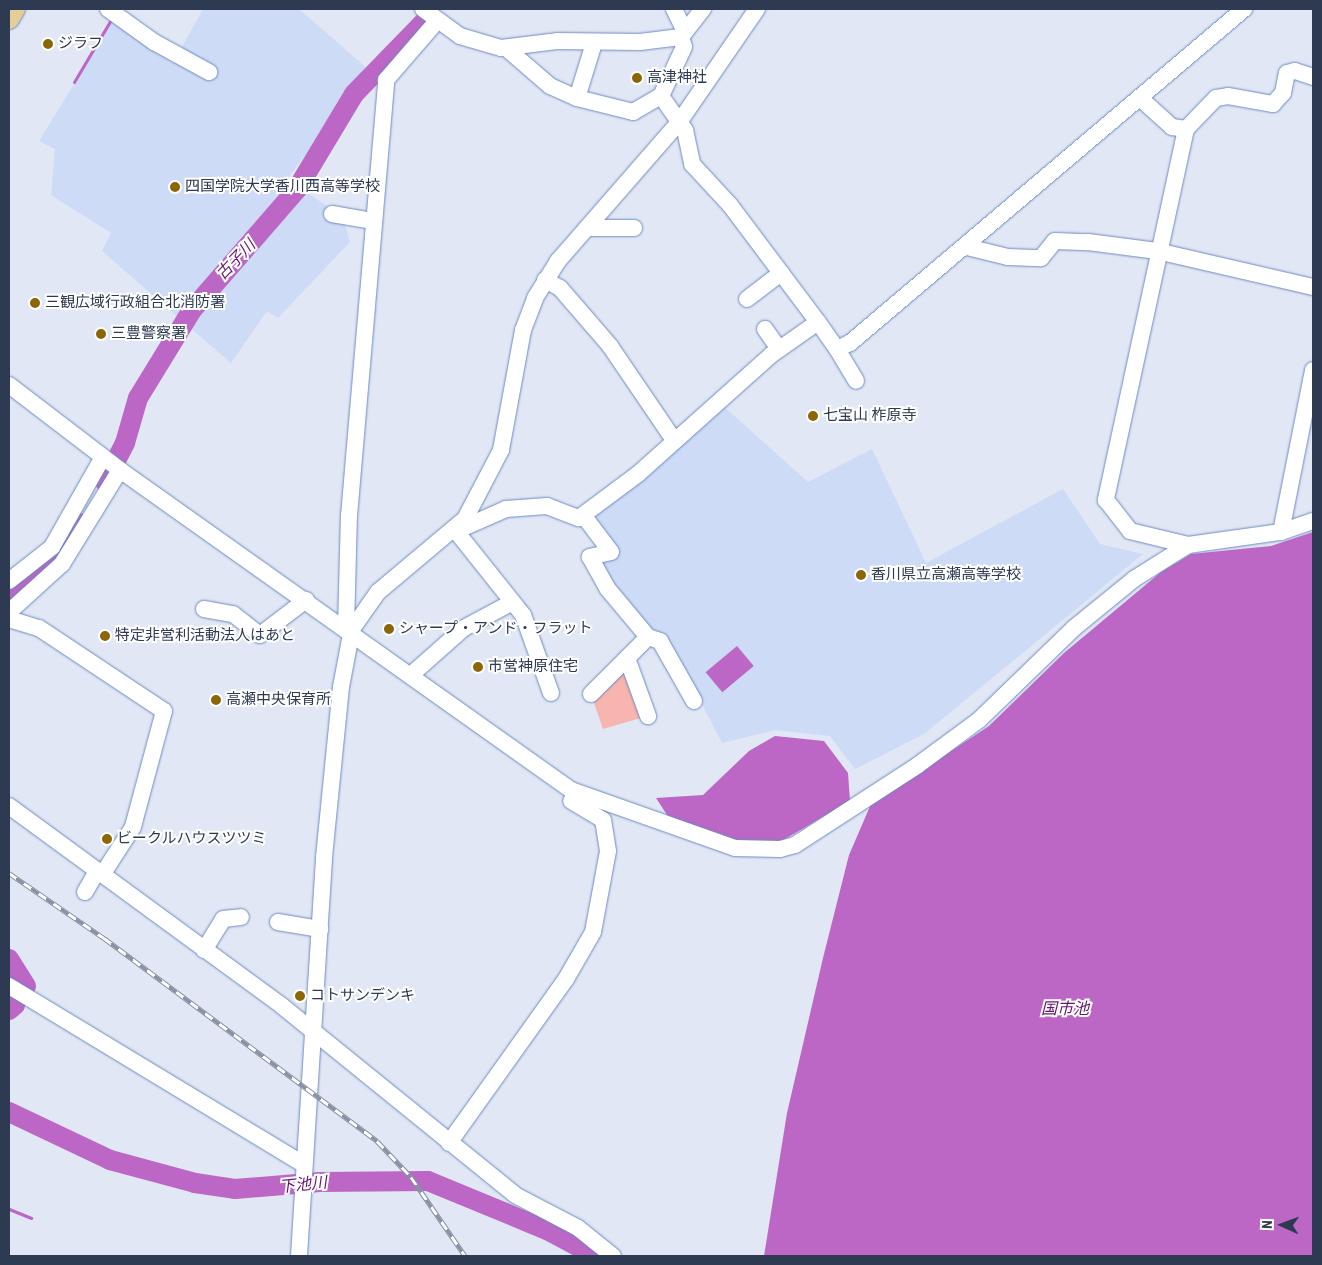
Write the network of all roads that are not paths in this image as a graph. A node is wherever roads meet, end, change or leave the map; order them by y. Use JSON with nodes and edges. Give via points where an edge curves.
{"nodes":[{"id":1,"x":15,"y":9,"type":"edge"},
{"id":2,"x":108,"y":9,"type":"edge"},
{"id":3,"x":423,"y":9,"type":"edge"},
{"id":4,"x":674,"y":9,"type":"edge"},
{"id":5,"x":704,"y":9,"type":"edge"},
{"id":6,"x":757,"y":9,"type":"edge"},
{"id":7,"x":1244,"y":9,"type":"edge"},
{"id":8,"x":9,"y":19,"type":"edge"},
{"id":9,"x":437,"y":22,"type":"junction"},
{"id":10,"x":683,"y":34,"type":"junction"},
{"id":11,"x":594,"y":43,"type":"junction"},
{"id":12,"x":506,"y":48,"type":"junction"},
{"id":13,"x":209,"y":72,"type":"dead end"},
{"id":14,"x":1313,"y":77,"type":"edge"},
{"id":15,"x":661,"y":96,"type":"junction"},
{"id":16,"x":577,"y":98,"type":"junction"},
{"id":17,"x":1141,"y":99,"type":"junction"},
{"id":18,"x":680,"y":122,"type":"junction"},
{"id":19,"x":1186,"y":129,"type":"junction"},
{"id":20,"x":332,"y":214,"type":"dead end"},
{"id":21,"x":373,"y":221,"type":"junction"},
{"id":22,"x":587,"y":228,"type":"junction"},
{"id":23,"x":634,"y":228,"type":"dead end"},
{"id":24,"x":967,"y":247,"type":"junction"},
{"id":25,"x":1158,"y":252,"type":"junction"},
{"id":26,"x":781,"y":272,"type":"junction"},
{"id":27,"x":546,"y":280,"type":"junction"},
{"id":28,"x":1313,"y":287,"type":"edge"},
{"id":29,"x":747,"y":299,"type":"dead end"},
{"id":30,"x":818,"y":322,"type":"junction"},
{"id":31,"x":765,"y":329,"type":"dead end"},
{"id":32,"x":779,"y":349,"type":"junction"},
{"id":33,"x":837,"y":349,"type":"junction"},
{"id":34,"x":1313,"y":370,"type":"edge"},
{"id":35,"x":856,"y":380,"type":"dead end"},
{"id":36,"x":13,"y":392,"type":"edge"},
{"id":37,"x":674,"y":440,"type":"junction"},
{"id":38,"x":103,"y":457,"type":"junction"},
{"id":39,"x":120,"y":470,"type":"junction"},
{"id":40,"x":583,"y":515,"type":"junction"},
{"id":41,"x":1313,"y":521,"type":"edge"},
{"id":42,"x":456,"y":531,"type":"junction"},
{"id":43,"x":1282,"y":532,"type":"junction"},
{"id":44,"x":1188,"y":545,"type":"junction"},
{"id":45,"x":9,"y":581,"type":"edge"},
{"id":46,"x":306,"y":600,"type":"junction"},
{"id":47,"x":513,"y":602,"type":"junction"},
{"id":48,"x":10,"y":609,"type":"edge"},
{"id":49,"x":204,"y":609,"type":"dead end"},
{"id":50,"x":352,"y":632,"type":"junction"},
{"id":51,"x":648,"y":637,"type":"junction"},
{"id":52,"x":627,"y":658,"type":"junction"},
{"id":53,"x":412,"y":674,"type":"junction"},
{"id":54,"x":551,"y":693,"type":"dead end"},
{"id":55,"x":591,"y":694,"type":"dead end"},
{"id":56,"x":694,"y":701,"type":"dead end"},
{"id":57,"x":648,"y":716,"type":"dead end"},
{"id":58,"x":571,"y":790,"type":"junction"},
{"id":59,"x":9,"y":806,"type":"edge"},
{"id":60,"x":100,"y":873,"type":"junction"},
{"id":61,"x":85,"y":892,"type":"dead end"},
{"id":62,"x":241,"y":917,"type":"dead end"},
{"id":63,"x":278,"y":922,"type":"dead end"},
{"id":64,"x":320,"y":929,"type":"junction"},
{"id":65,"x":204,"y":950,"type":"junction"},
{"id":66,"x":9,"y":986,"type":"edge"},
{"id":67,"x":316,"y":1035,"type":"junction"},
{"id":68,"x":449,"y":1142,"type":"junction"},
{"id":69,"x":302,"y":1164,"type":"junction"},
{"id":70,"x":299,"y":1256,"type":"edge"},
{"id":71,"x":613,"y":1256,"type":"edge"}],
"edges":[{"from":1,"to":8,"type":"main road"},
{"from":2,"to":13,"type":"street","via":[[154,42]]},
{"from":3,"to":9,"type":"street"},
{"from":4,"to":10,"type":"street"},
{"from":5,"to":10,"type":"street"},
{"from":6,"to":18,"type":"street"},
{"from":7,"to":17,"type":"street"},
{"from":9,"to":12,"type":"street","via":[[482,45]]},
{"from":9,"to":21,"type":"street","via":[[386,80]]},
{"from":10,"to":11,"type":"street"},
{"from":10,"to":15,"type":"street","via":[[684,47]]},
{"from":11,"to":12,"type":"street","via":[[557,41]]},
{"from":11,"to":16,"type":"street"},
{"from":12,"to":16,"type":"street","via":[[550,86]]},
{"from":14,"to":19,"type":"street","via":[[1295,70],[1287,73],[1283,93],[1273,104],[1228,96],[1216,98]]},
{"from":15,"to":16,"type":"street","via":[[632,112]]},
{"from":15,"to":18,"type":"street"},
{"from":17,"to":19,"type":"street","via":[[1172,127]]},
{"from":17,"to":24,"type":"street"},
{"from":18,"to":22,"type":"street"},
{"from":18,"to":26,"type":"street","via":[[700,176],[730,205]]},
{"from":19,"to":25,"type":"street"},
{"from":20,"to":21,"type":"street"},
{"from":21,"to":50,"type":"street","via":[[349,516]]},
{"from":22,"to":23,"type":"street"},
{"from":22,"to":27,"type":"street"},
{"from":24,"to":25,"type":"street","via":[[1008,257],[1041,258],[1055,241]]},
{"from":24,"to":33,"type":"street"},
{"from":25,"to":28,"type":"street"},
{"from":25,"to":44,"type":"street","via":[[1106,500],[1130,531]]},
{"from":26,"to":29,"type":"street"},
{"from":26,"to":30,"type":"street"},
{"from":27,"to":37,"type":"street","via":[[560,288],[610,346]]},
{"from":27,"to":42,"type":"street","via":[[523,330],[498,456],[484,489]]},
{"from":30,"to":32,"type":"street"},
{"from":30,"to":33,"type":"street"},
{"from":31,"to":32,"type":"street"},
{"from":32,"to":37,"type":"street"},
{"from":33,"to":35,"type":"street"},
{"from":34,"to":43,"type":"street"},
{"from":36,"to":38,"type":"street"},
{"from":37,"to":40,"type":"street","via":[[638,474]]},
{"from":38,"to":39,"type":"street"},
{"from":38,"to":45,"type":"street","via":[[52,547]]},
{"from":39,"to":46,"type":"street"},
{"from":39,"to":48,"type":"street","via":[[62,564]]},
{"from":40,"to":42,"type":"street","via":[[547,506],[506,509]]},
{"from":40,"to":51,"type":"street","via":[[612,552],[590,558],[607,588]]},
{"from":41,"to":43,"type":"street"},
{"from":42,"to":47,"type":"street"},
{"from":42,"to":50,"type":"street","via":[[378,592]]},
{"from":43,"to":44,"type":"street"},
{"from":44,"to":58,"type":"street","via":[[1134,579],[1074,628],[979,720],[918,765],[795,845],[780,849],[735,848]]},
{"from":46,"to":49,"type":"street","via":[[260,635],[233,614]]},
{"from":46,"to":50,"type":"street"},
{"from":47,"to":53,"type":"street","via":[[464,628]]},
{"from":47,"to":54,"type":"street","via":[[523,615]]},
{"from":48,"to":60,"type":"street","via":[[164,711],[133,827]]},
{"from":50,"to":53,"type":"street"},
{"from":50,"to":64,"type":"street","via":[[337,718]]},
{"from":51,"to":52,"type":"street"},
{"from":51,"to":56,"type":"street","via":[[660,641]]},
{"from":52,"to":55,"type":"street"},
{"from":52,"to":57,"type":"street"},
{"from":53,"to":58,"type":"street"},
{"from":58,"to":68,"type":"street","via":[[568,799],[603,820],[608,851],[593,932],[566,979]]},
{"from":59,"to":60,"type":"street"},
{"from":60,"to":61,"type":"street"},
{"from":60,"to":65,"type":"street"},
{"from":62,"to":65,"type":"street","via":[[223,919]]},
{"from":63,"to":64,"type":"street"},
{"from":64,"to":67,"type":"street"},
{"from":65,"to":67,"type":"street"},
{"from":66,"to":69,"type":"street"},
{"from":67,"to":68,"type":"street"},
{"from":67,"to":69,"type":"street"},
{"from":68,"to":71,"type":"street","via":[[515,1195],[578,1228]]},
{"from":69,"to":70,"type":"street"}]}
